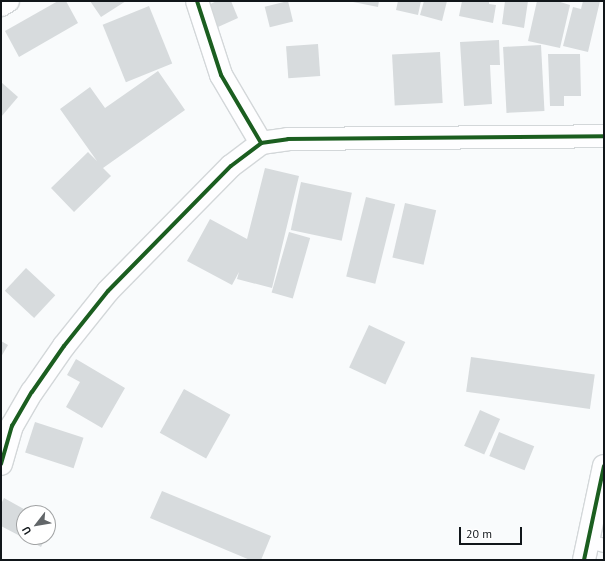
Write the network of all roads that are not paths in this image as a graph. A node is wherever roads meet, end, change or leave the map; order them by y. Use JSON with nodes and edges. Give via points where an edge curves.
{"nodes":[{"id":1,"x":8,"y":1,"type":"edge"},
{"id":2,"x":197,"y":1,"type":"edge"},
{"id":3,"x":1,"y":5,"type":"edge"},
{"id":4,"x":604,"y":136,"type":"edge"},
{"id":5,"x":261,"y":143,"type":"junction"},
{"id":6,"x":1,"y":464,"type":"edge"},
{"id":7,"x":604,"y":466,"type":"edge"},
{"id":8,"x":592,"y":549,"type":"edge"}],
"edges":[{"from":1,"to":3,"type":"street"},
{"from":2,"to":5,"type":"street","via":[[221,74]]},
{"from":4,"to":5,"type":"street","via":[[288,139]]},
{"from":5,"to":6,"type":"street","via":[[231,166],[108,291],[64,346],[32,392],[12,426]]},
{"from":7,"to":8,"type":"street"}]}
